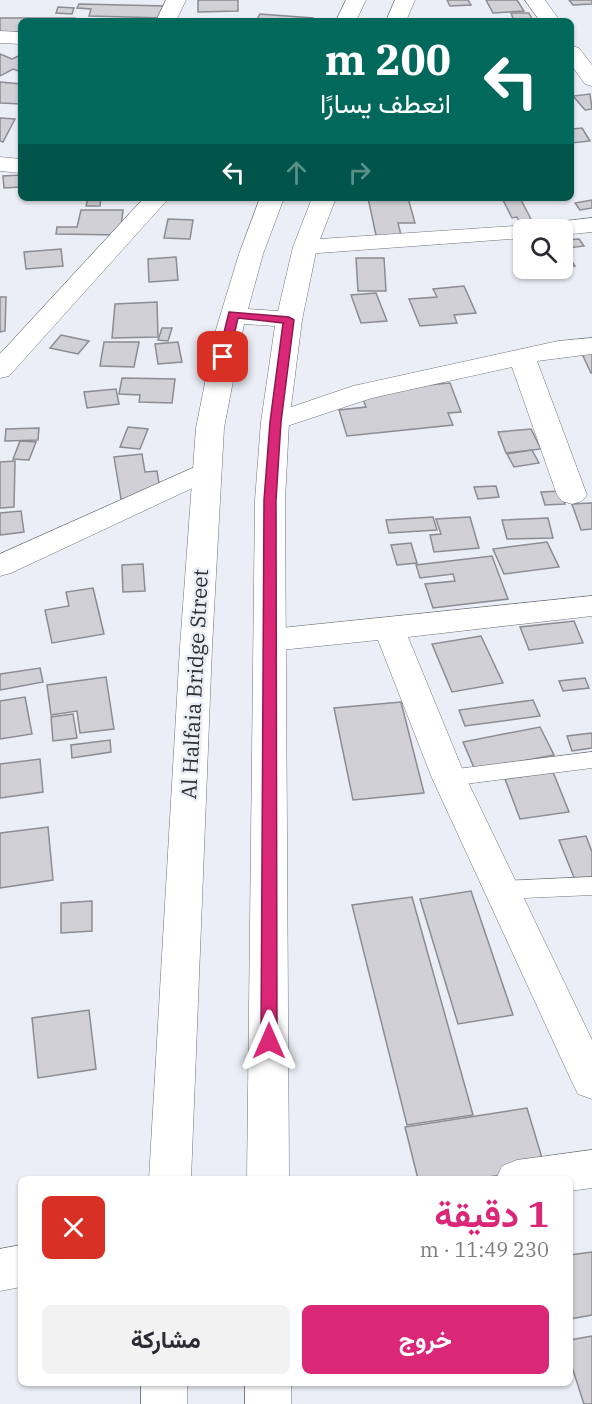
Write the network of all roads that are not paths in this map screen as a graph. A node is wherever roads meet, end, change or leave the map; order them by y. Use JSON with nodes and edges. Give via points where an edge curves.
{"nodes":[{"id":1,"x":176,"y":0,"type":"edge"},
{"id":2,"x":356,"y":0,"type":"edge"},
{"id":3,"x":405,"y":0,"type":"edge"},
{"id":4,"x":536,"y":0,"type":"edge"},
{"id":5,"x":167,"y":18,"type":"edge"},
{"id":6,"x":347,"y":18,"type":"edge"},
{"id":7,"x":397,"y":18,"type":"edge"},
{"id":8,"x":548,"y":18,"type":"edge"},
{"id":9,"x":0,"y":37,"type":"edge"},
{"id":10,"x":18,"y":38,"type":"edge"},
{"id":11,"x":581,"y":58,"type":"edge"},
{"id":12,"x":592,"y":81,"type":"edge"},
{"id":13,"x":0,"y":164,"type":"edge"},
{"id":14,"x":18,"y":166,"type":"edge"},
{"id":15,"x":154,"y":201,"type":"edge"},
{"id":16,"x":273,"y":201,"type":"edge"},
{"id":17,"x":322,"y":201,"type":"edge"},
{"id":18,"x":592,"y":225,"type":"edge"},
{"id":19,"x":573,"y":227,"type":"edge"},
{"id":20,"x":513,"y":232,"type":"edge"},
{"id":21,"x":283,"y":255,"type":"junction"},
{"id":22,"x":233,"y":315,"type":"junction"},
{"id":23,"x":289,"y":320,"type":"junction"},
{"id":24,"x":592,"y":346,"type":"edge"},
{"id":25,"x":522,"y":357,"type":"junction"},
{"id":26,"x":0,"y":370,"type":"edge"},
{"id":27,"x":275,"y":422,"type":"junction"},
{"id":28,"x":206,"y":471,"type":"junction"},
{"id":29,"x":572,"y":495,"type":"dead end"},
{"id":30,"x":0,"y":566,"type":"edge"},
{"id":31,"x":592,"y":606,"type":"edge"},
{"id":32,"x":389,"y":628,"type":"junction"},
{"id":33,"x":271,"y":640,"type":"junction"},
{"id":34,"x":592,"y":760,"type":"edge"},
{"id":35,"x":449,"y":778,"type":"junction"},
{"id":36,"x":592,"y":886,"type":"edge"},
{"id":37,"x":501,"y":890,"type":"junction"},
{"id":38,"x":592,"y":1082,"type":"edge"},
{"id":39,"x":592,"y":1169,"type":"edge"},
{"id":40,"x":170,"y":1176,"type":"edge"},
{"id":41,"x":268,"y":1176,"type":"edge"},
{"id":42,"x":540,"y":1176,"type":"edge"},
{"id":43,"x":18,"y":1266,"type":"edge"},
{"id":44,"x":0,"y":1269,"type":"edge"},
{"id":45,"x":164,"y":1386,"type":"edge"},
{"id":46,"x":268,"y":1386,"type":"edge"},
{"id":47,"x":164,"y":1404,"type":"edge"},
{"id":48,"x":268,"y":1404,"type":"edge"}],
"edges":[{"from":1,"to":5,"type":"main road"},
{"from":2,"to":6,"type":"main road"},
{"from":3,"to":7,"type":"main road"},
{"from":4,"to":8,"type":"main road"},
{"from":9,"to":10,"type":"main road"},
{"from":11,"to":12,"type":"main road"},
{"from":13,"to":14,"type":"main road"},
{"from":15,"to":26,"type":"main road"},
{"from":16,"to":21,"type":"main road","name":"Al Halfaia Bridge Street"},
{"from":17,"to":21,"type":"main road"},
{"from":18,"to":19,"type":"main road"},
{"from":20,"to":21,"type":"main road"},
{"from":21,"to":22,"type":"main road","name":"Al Halfaia Bridge Street"},
{"from":21,"to":23,"type":"main road"},
{"from":22,"to":23,"type":"main road"},
{"from":22,"to":28,"type":"main road","name":"Al Halfaia Bridge Street","via":[[210,428]]},
{"from":23,"to":27,"type":"main road"},
{"from":24,"to":25,"type":"main road"},
{"from":25,"to":27,"type":"main road","via":[[363,392]]},
{"from":25,"to":29,"type":"main road"},
{"from":27,"to":33,"type":"main road","via":[[270,500]]},
{"from":28,"to":30,"type":"main road"},
{"from":28,"to":40,"type":"main road","name":"Al Halfaia Bridge Street"},
{"from":31,"to":32,"type":"main road"},
{"from":32,"to":33,"type":"main road"},
{"from":32,"to":35,"type":"main road"},
{"from":33,"to":41,"type":"main road"},
{"from":34,"to":35,"type":"lane"},
{"from":35,"to":37,"type":"main road"},
{"from":36,"to":37,"type":"lane"},
{"from":37,"to":38,"type":"main road"},
{"from":39,"to":42,"type":"main road"},
{"from":43,"to":44,"type":"main road"},
{"from":45,"to":47,"type":"main road"},
{"from":46,"to":48,"type":"main road"}]}
